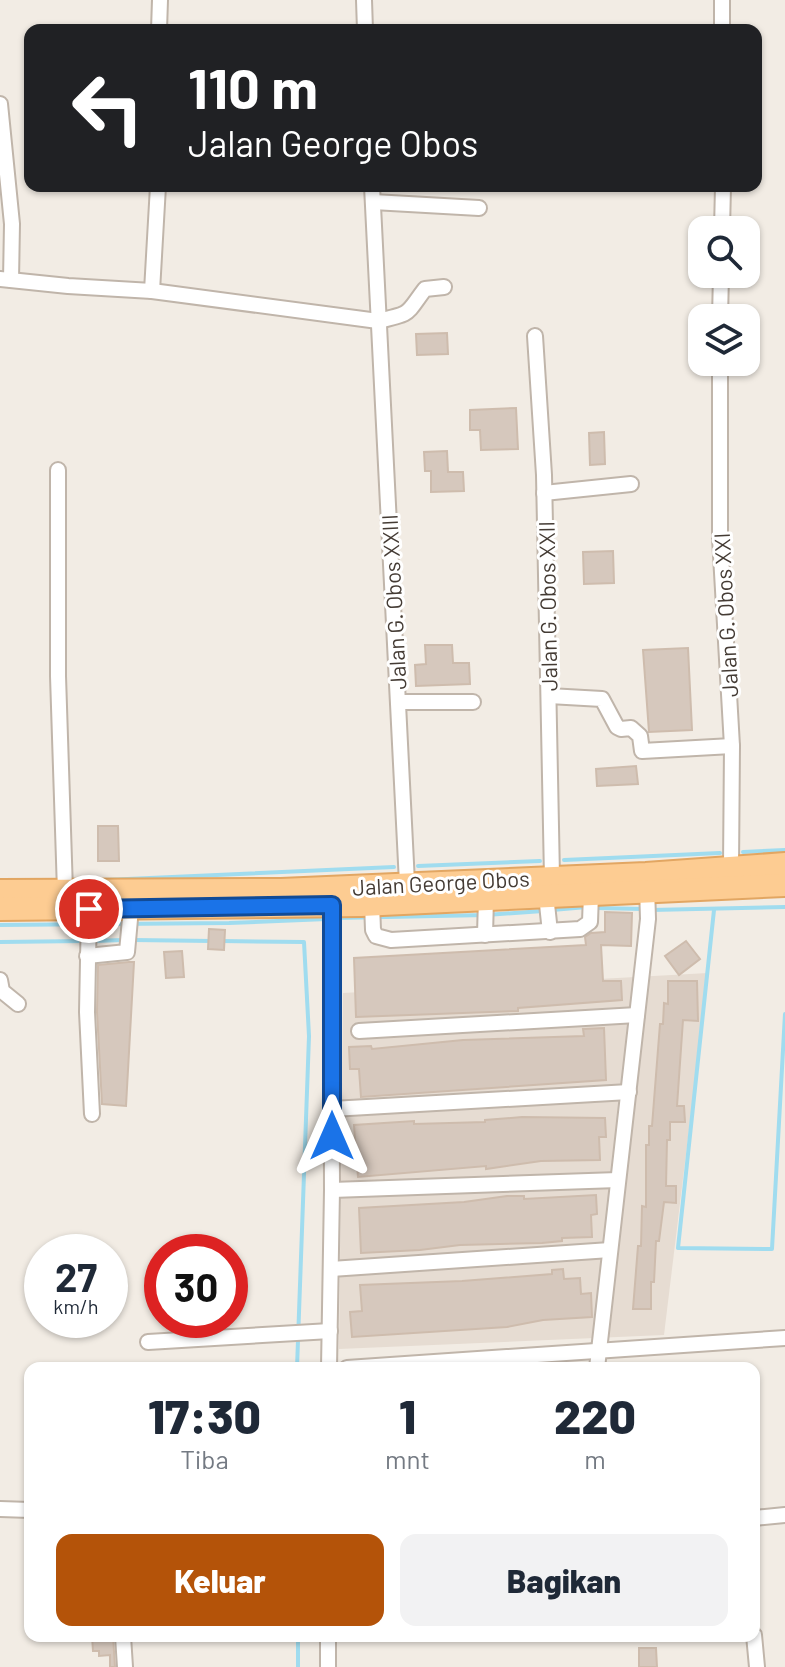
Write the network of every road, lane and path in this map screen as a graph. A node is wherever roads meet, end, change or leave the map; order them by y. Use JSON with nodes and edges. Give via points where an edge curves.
{"nodes":[{"id":1,"x":160,"y":0,"type":"edge"},
{"id":2,"x":364,"y":0,"type":"edge"},
{"id":3,"x":722,"y":0,"type":"edge"},
{"id":4,"x":159,"y":24,"type":"edge"},
{"id":5,"x":365,"y":24,"type":"edge"},
{"id":6,"x":722,"y":24,"type":"edge"},
{"id":7,"x":0,"y":104,"type":"edge"},
{"id":8,"x":158,"y":192,"type":"edge"},
{"id":9,"x":372,"y":192,"type":"edge"},
{"id":10,"x":723,"y":192,"type":"edge"},
{"id":11,"x":373,"y":202,"type":"junction"},
{"id":12,"x":479,"y":208,"type":"dead end"},
{"id":13,"x":722,"y":216,"type":"edge"},
{"id":14,"x":5,"y":279,"type":"edge"},
{"id":15,"x":444,"y":287,"type":"dead end"},
{"id":16,"x":152,"y":291,"type":"junction"},
{"id":17,"x":378,"y":321,"type":"junction"},
{"id":18,"x":535,"y":336,"type":"dead end"},
{"id":19,"x":720,"y":376,"type":"edge"},
{"id":20,"x":58,"y":470,"type":"dead end"},
{"id":21,"x":631,"y":484,"type":"dead end"},
{"id":22,"x":544,"y":493,"type":"junction"},
{"id":23,"x":549,"y":696,"type":"junction"},
{"id":24,"x":398,"y":702,"type":"junction"},
{"id":25,"x":473,"y":702,"type":"dead end"},
{"id":26,"x":732,"y":746,"type":"junction"},
{"id":27,"x":785,"y":864,"type":"edge"},
{"id":28,"x":731,"y":867,"type":"junction"},
{"id":29,"x":407,"y":883,"type":"junction"},
{"id":30,"x":785,"y":885,"type":"edge"},
{"id":31,"x":647,"y":890,"type":"junction"},
{"id":32,"x":0,"y":891,"type":"edge"},
{"id":33,"x":65,"y":891,"type":"junction"},
{"id":34,"x":331,"y":901,"type":"junction"},
{"id":35,"x":592,"y":904,"type":"junction"},
{"id":36,"x":549,"y":906,"type":"junction"},
{"id":37,"x":0,"y":909,"type":"edge"},
{"id":38,"x":485,"y":910,"type":"junction"},
{"id":39,"x":372,"y":913,"type":"junction"},
{"id":40,"x":89,"y":919,"type":"junction"},
{"id":41,"x":130,"y":920,"type":"junction"},
{"id":42,"x":485,"y":935,"type":"junction"},
{"id":43,"x":87,"y":956,"type":"junction"},
{"id":44,"x":0,"y":980,"type":"edge"},
{"id":45,"x":18,"y":1004,"type":"dead end"},
{"id":46,"x":637,"y":1015,"type":"junction"},
{"id":47,"x":359,"y":1031,"type":"dead end"},
{"id":48,"x":629,"y":1092,"type":"junction"},
{"id":49,"x":332,"y":1109,"type":"junction"},
{"id":50,"x":92,"y":1114,"type":"dead end"},
{"id":51,"x":618,"y":1180,"type":"junction"},
{"id":52,"x":332,"y":1190,"type":"junction"},
{"id":53,"x":610,"y":1250,"type":"junction"},
{"id":54,"x":331,"y":1269,"type":"junction"},
{"id":55,"x":330,"y":1331,"type":"junction"},
{"id":56,"x":785,"y":1338,"type":"edge"},
{"id":57,"x":148,"y":1342,"type":"dead end"},
{"id":58,"x":598,"y":1350,"type":"junction"},
{"id":59,"x":329,"y":1362,"type":"edge"},
{"id":60,"x":431,"y":1362,"type":"edge"},
{"id":61,"x":597,"y":1362,"type":"edge"},
{"id":62,"x":0,"y":1509,"type":"edge"},
{"id":63,"x":24,"y":1510,"type":"edge"},
{"id":64,"x":785,"y":1515,"type":"edge"},
{"id":65,"x":760,"y":1517,"type":"edge"},
{"id":66,"x":123,"y":1642,"type":"edge"},
{"id":67,"x":328,"y":1642,"type":"edge"},
{"id":68,"x":755,"y":1642,"type":"edge"},
{"id":69,"x":125,"y":1667,"type":"edge"},
{"id":70,"x":328,"y":1667,"type":"edge"},
{"id":71,"x":757,"y":1667,"type":"edge"}],
"edges":[{"from":1,"to":4,"type":"street"},
{"from":2,"to":5,"type":"street"},
{"from":3,"to":6,"type":"street"},
{"from":7,"to":14,"type":"street","via":[[12,224]]},
{"from":8,"to":16,"type":"street"},
{"from":9,"to":11,"type":"street","name":"Jalan G. Obos XXIII"},
{"from":10,"to":13,"type":"street"},
{"from":11,"to":12,"type":"street"},
{"from":11,"to":17,"type":"street","name":"Jalan G. Obos XXIII"},
{"from":14,"to":16,"type":"street"},
{"from":15,"to":17,"type":"street","via":[[425,289],[413,309]]},
{"from":16,"to":17,"type":"street"},
{"from":17,"to":24,"type":"street","name":"Jalan G. Obos XXIII"},
{"from":18,"to":22,"type":"street","name":"Jalan G. Obos XXII"},
{"from":19,"to":26,"type":"street","name":"Jalan G. Obos XXI","via":[[720,538]]},
{"from":20,"to":33,"type":"street"},
{"from":21,"to":22,"type":"street"},
{"from":22,"to":23,"type":"street","name":"Jalan G. Obos XXII"},
{"from":23,"to":26,"type":"street","via":[[602,699],[617,727],[631,728],[640,736],[642,751]]},
{"from":23,"to":36,"type":"street","name":"Jalan G. Obos XXII"},
{"from":24,"to":25,"type":"street"},
{"from":24,"to":29,"type":"street","name":"Jalan G. Obos XXIII"},
{"from":26,"to":28,"type":"street","name":"Jalan G. Obos XXI"},
{"from":27,"to":28,"type":"main road","name":"Jalan George Obos"},
{"from":28,"to":31,"type":"main road","name":"Jalan George Obos"},
{"from":29,"to":34,"type":"main road","name":"Jalan George Obos"},
{"from":29,"to":36,"type":"main road","name":"Jalan George Obos"},
{"from":30,"to":31,"type":"main road","name":"Jalan George Obos"},
{"from":31,"to":35,"type":"main road","name":"Jalan George Obos"},
{"from":31,"to":36,"type":"main road","name":"Jalan George Obos"},
{"from":31,"to":46,"type":"street"},
{"from":32,"to":33,"type":"main road","name":"Jalan George Obos"},
{"from":33,"to":34,"type":"main road","name":"Jalan George Obos","via":[[281,890]]},
{"from":34,"to":39,"type":"main road","name":"Jalan George Obos"},
{"from":34,"to":41,"type":"main road","name":"Jalan George Obos"},
{"from":34,"to":49,"type":"street"},
{"from":35,"to":36,"type":"main road","name":"Jalan George Obos"},
{"from":35,"to":36,"type":"street","via":[[585,928]]},
{"from":36,"to":38,"type":"main road","name":"Jalan George Obos"},
{"from":36,"to":42,"type":"street"},
{"from":37,"to":40,"type":"main road","name":"Jalan George Obos"},
{"from":38,"to":39,"type":"main road","name":"Jalan George Obos"},
{"from":38,"to":42,"type":"street"},
{"from":39,"to":42,"type":"street","via":[[376,936],[391,940]]},
{"from":40,"to":41,"type":"main road","name":"Jalan George Obos"},
{"from":40,"to":43,"type":"street"},
{"from":41,"to":43,"type":"street","via":[[127,952]]},
{"from":43,"to":50,"type":"street"},
{"from":44,"to":45,"type":"street","via":[[2,991]]},
{"from":46,"to":47,"type":"street"},
{"from":46,"to":48,"type":"street"},
{"from":48,"to":49,"type":"street"},
{"from":48,"to":51,"type":"street"},
{"from":49,"to":52,"type":"street"},
{"from":51,"to":52,"type":"street"},
{"from":51,"to":53,"type":"street"},
{"from":52,"to":54,"type":"street"},
{"from":53,"to":54,"type":"street"},
{"from":53,"to":58,"type":"street"},
{"from":54,"to":55,"type":"street"},
{"from":55,"to":57,"type":"street"},
{"from":55,"to":59,"type":"street"},
{"from":56,"to":58,"type":"street"},
{"from":58,"to":60,"type":"street"},
{"from":58,"to":61,"type":"street"},
{"from":62,"to":63,"type":"street"},
{"from":64,"to":65,"type":"street"},
{"from":66,"to":69,"type":"street"},
{"from":67,"to":70,"type":"street"},
{"from":68,"to":71,"type":"street"}]}
